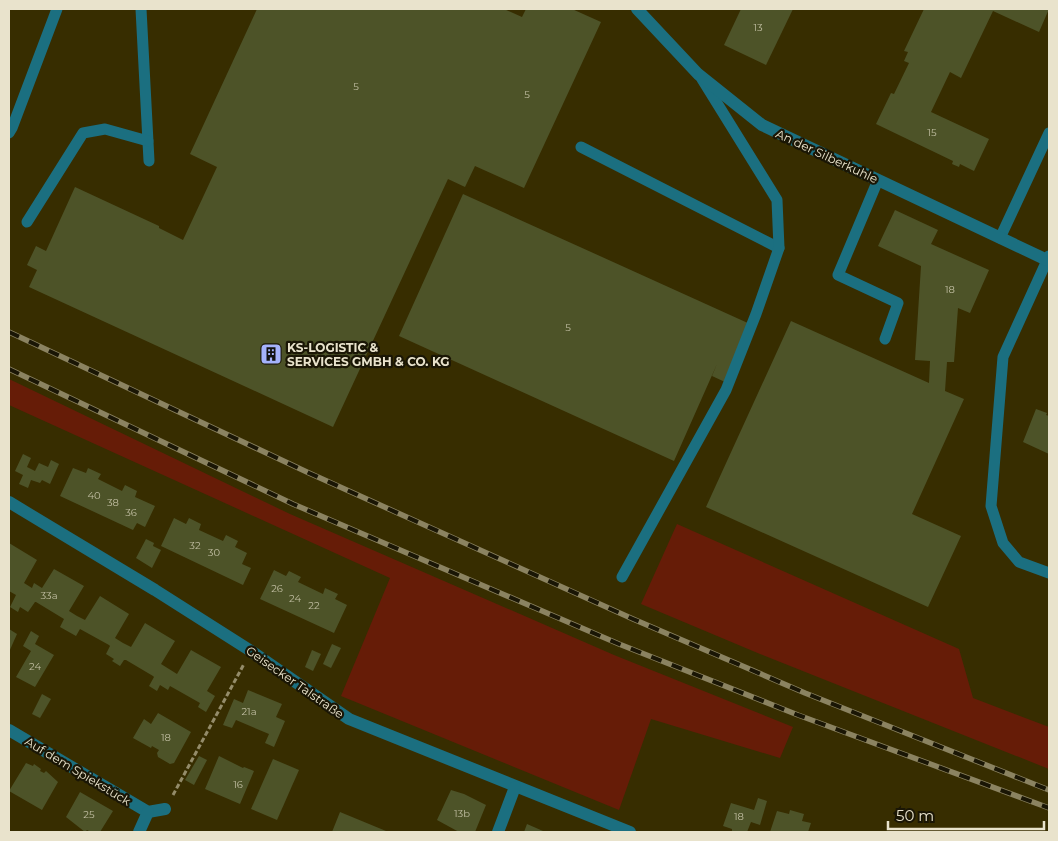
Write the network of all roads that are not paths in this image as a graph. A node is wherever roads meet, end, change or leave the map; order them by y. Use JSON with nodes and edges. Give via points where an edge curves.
{"nodes":[{"id":1,"x":57,"y":9,"type":"edge"},
{"id":2,"x":140,"y":9,"type":"edge"},
{"id":3,"x":638,"y":9,"type":"edge"},
{"id":4,"x":698,"y":74,"type":"junction"},
{"id":5,"x":9,"y":133,"type":"edge"},
{"id":6,"x":1049,"y":133,"type":"edge"},
{"id":7,"x":148,"y":141,"type":"junction"},
{"id":8,"x":581,"y":147,"type":"dead end"},
{"id":9,"x":149,"y":160,"type":"dead end"},
{"id":10,"x":878,"y":180,"type":"junction"},
{"id":11,"x":27,"y":222,"type":"dead end"},
{"id":12,"x":1000,"y":238,"type":"junction"},
{"id":13,"x":779,"y":248,"type":"junction"},
{"id":14,"x":1049,"y":259,"type":"edge"},
{"id":15,"x":885,"y":339,"type":"dead end"},
{"id":16,"x":9,"y":502,"type":"edge"},
{"id":17,"x":1049,"y":573,"type":"edge"},
{"id":18,"x":622,"y":577,"type":"dead end"},
{"id":19,"x":9,"y":730,"type":"edge"},
{"id":20,"x":515,"y":787,"type":"junction"},
{"id":21,"x":166,"y":809,"type":"road end"},
{"id":22,"x":148,"y":812,"type":"junction"},
{"id":23,"x":139,"y":832,"type":"edge"},
{"id":24,"x":498,"y":832,"type":"edge"},
{"id":25,"x":630,"y":832,"type":"edge"}],
"edges":[{"from":1,"to":5,"type":"lane"},
{"from":2,"to":7,"type":"lane"},
{"from":3,"to":4,"type":"street","name":"An der Silberkuhle"},
{"from":4,"to":10,"type":"street","name":"An der Silberkuhle","via":[[762,125]]},
{"from":4,"to":13,"type":"lane","via":[[778,200]]},
{"from":6,"to":12,"type":"lane"},
{"from":7,"to":9,"type":"lane"},
{"from":7,"to":11,"type":"lane","via":[[106,129],[82,133]]},
{"from":8,"to":13,"type":"lane"},
{"from":10,"to":12,"type":"street","name":"An der Silberkuhle"},
{"from":10,"to":15,"type":"lane","via":[[838,275],[898,303]]},
{"from":12,"to":14,"type":"street","name":"An der Silberkuhle"},
{"from":13,"to":18,"type":"lane","via":[[726,390]]},
{"from":14,"to":17,"type":"lane","via":[[1003,357],[991,506],[1003,543],[1019,562]]},
{"from":16,"to":20,"type":"street","name":"Geisecker Talstraße","via":[[156,590],[349,719]]},
{"from":19,"to":22,"type":"street","name":"Auf dem Spiekstück"},
{"from":20,"to":24,"type":"street"},
{"from":20,"to":25,"type":"street","name":"Geisecker Talstraße"},
{"from":21,"to":22,"type":"street"},
{"from":22,"to":23,"type":"street"}]}
